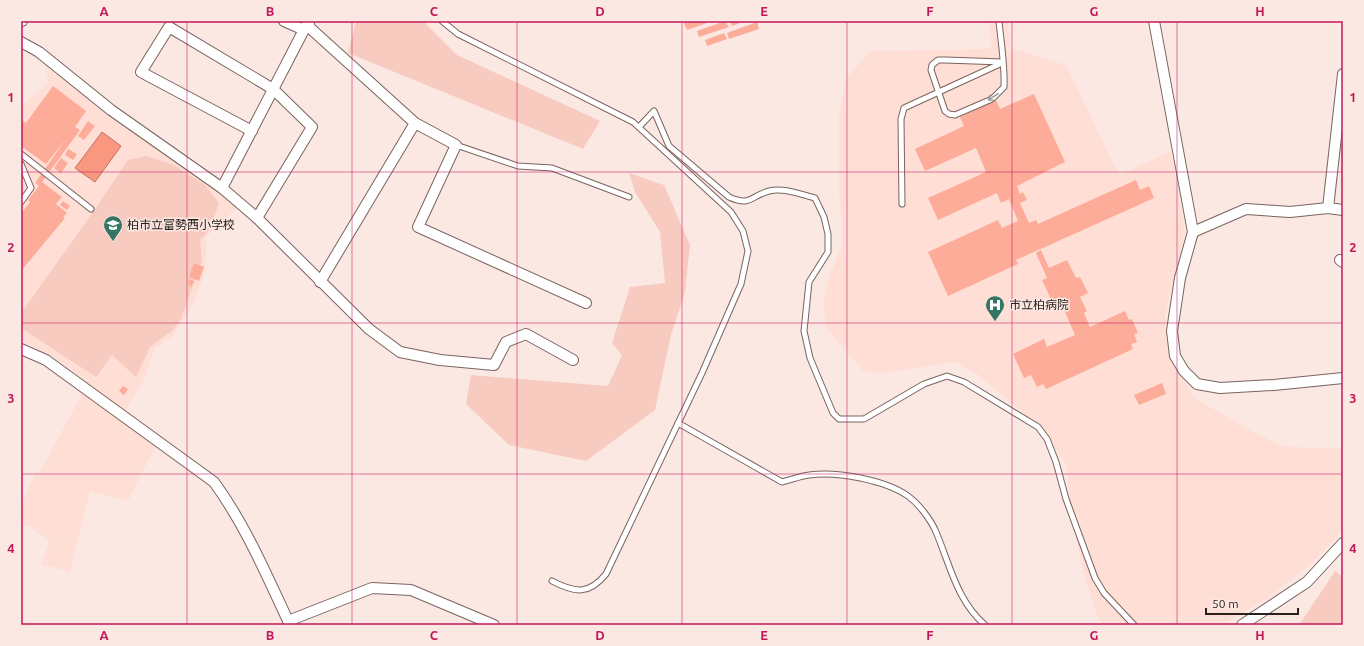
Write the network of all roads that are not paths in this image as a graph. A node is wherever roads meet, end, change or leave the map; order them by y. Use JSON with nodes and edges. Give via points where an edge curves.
{"nodes":[{"id":1,"x":284,"y":21,"type":"edge"},
{"id":2,"x":442,"y":21,"type":"edge"},
{"id":3,"x":999,"y":21,"type":"edge"},
{"id":4,"x":1154,"y":21,"type":"edge"},
{"id":5,"x":307,"y":24,"type":"edge"},
{"id":6,"x":21,"y":42,"type":"edge"},
{"id":7,"x":1003,"y":62,"type":"junction"},
{"id":8,"x":1343,"y":74,"type":"edge"},
{"id":9,"x":273,"y":90,"type":"junction"},
{"id":10,"x":938,"y":92,"type":"junction"},
{"id":11,"x":415,"y":123,"type":"junction"},
{"id":12,"x":639,"y":126,"type":"junction"},
{"id":13,"x":252,"y":131,"type":"junction"},
{"id":14,"x":456,"y":145,"type":"junction"},
{"id":15,"x":22,"y":155,"type":"edge"},
{"id":16,"x":21,"y":164,"type":"edge"},
{"id":17,"x":222,"y":188,"type":"junction"},
{"id":18,"x":629,"y":197,"type":"dead end"},
{"id":19,"x":21,"y":202,"type":"edge"},
{"id":20,"x":902,"y":204,"type":"dead end"},
{"id":21,"x":1328,"y":208,"type":"junction"},
{"id":22,"x":92,"y":209,"type":"dead end"},
{"id":23,"x":1343,"y":210,"type":"edge"},
{"id":24,"x":257,"y":218,"type":"junction"},
{"id":25,"x":1193,"y":232,"type":"junction"},
{"id":26,"x":320,"y":282,"type":"junction"},
{"id":27,"x":586,"y":303,"type":"dead end"},
{"id":28,"x":21,"y":349,"type":"edge"},
{"id":29,"x":573,"y":360,"type":"dead end"},
{"id":30,"x":1343,"y":378,"type":"edge"},
{"id":31,"x":678,"y":423,"type":"junction"},
{"id":32,"x":1343,"y":543,"type":"edge"},
{"id":33,"x":552,"y":581,"type":"dead end"},
{"id":34,"x":289,"y":623,"type":"edge"},
{"id":35,"x":494,"y":625,"type":"edge"},
{"id":36,"x":986,"y":625,"type":"edge"},
{"id":37,"x":1134,"y":625,"type":"edge"},
{"id":38,"x":1242,"y":625,"type":"edge"}],
"edges":[{"from":1,"to":5,"type":"street"},
{"from":2,"to":12,"type":"lane","via":[[458,34]]},
{"from":3,"to":7,"type":"lane"},
{"from":4,"to":25,"type":"street"},
{"from":5,"to":9,"type":"street"},
{"from":5,"to":11,"type":"street"},
{"from":6,"to":17,"type":"street","via":[[39,52],[111,110]]},
{"from":7,"to":10,"type":"lane"},
{"from":7,"to":10,"type":"lane","via":[[938,60],[932,65],[931,70]]},
{"from":7,"to":10,"type":"lane","one_way":true,"via":[[1004,87],[992,99],[954,115],[945,111]]},
{"from":8,"to":21,"type":"street"},
{"from":9,"to":13,"type":"street"},
{"from":9,"to":13,"type":"street","via":[[169,27],[141,72]]},
{"from":9,"to":24,"type":"street","via":[[312,127]]},
{"from":10,"to":20,"type":"lane","via":[[904,108],[901,119]]},
{"from":11,"to":14,"type":"street"},
{"from":11,"to":26,"type":"street"},
{"from":12,"to":31,"type":"lane","via":[[731,212],[743,231],[748,251],[741,284]]},
{"from":12,"to":37,"type":"lane","via":[[654,111],[669,146],[729,197],[740,202],[770,190],[785,190],[816,198],[828,234],[828,252],[809,282],[804,331],[810,358],[833,413],[839,419],[864,419],[924,384],[947,376],[964,382],[1038,427],[1047,439],[1056,462],[1066,499],[1096,578],[1104,592]]},
{"from":13,"to":17,"type":"street"},
{"from":14,"to":18,"type":"lane","via":[[518,166],[552,168]]},
{"from":14,"to":27,"type":"street","via":[[418,227]]},
{"from":15,"to":16,"type":"lane"},
{"from":15,"to":22,"type":"lane"},
{"from":16,"to":19,"type":"lane","via":[[31,188]]},
{"from":17,"to":24,"type":"street"},
{"from":21,"to":23,"type":"street"},
{"from":21,"to":25,"type":"street","via":[[1290,212],[1246,209]]},
{"from":24,"to":26,"type":"street"},
{"from":25,"to":30,"type":"street","via":[[1180,278],[1172,331],[1175,356],[1184,371],[1197,384],[1220,388]]},
{"from":26,"to":29,"type":"street","via":[[369,329],[400,352],[440,360],[494,365],[506,342],[526,334]]},
{"from":28,"to":34,"type":"street","via":[[46,360],[214,482],[229,502]]},
{"from":31,"to":33,"type":"lane","via":[[606,574],[596,585],[585,590],[573,590]]},
{"from":31,"to":36,"type":"lane","via":[[782,482],[809,475],[841,475],[890,487],[909,497],[936,531],[958,590],[969,608]]},
{"from":32,"to":38,"type":"street","via":[[1307,582]]},
{"from":34,"to":35,"type":"street","via":[[372,588],[411,590]]}]}
